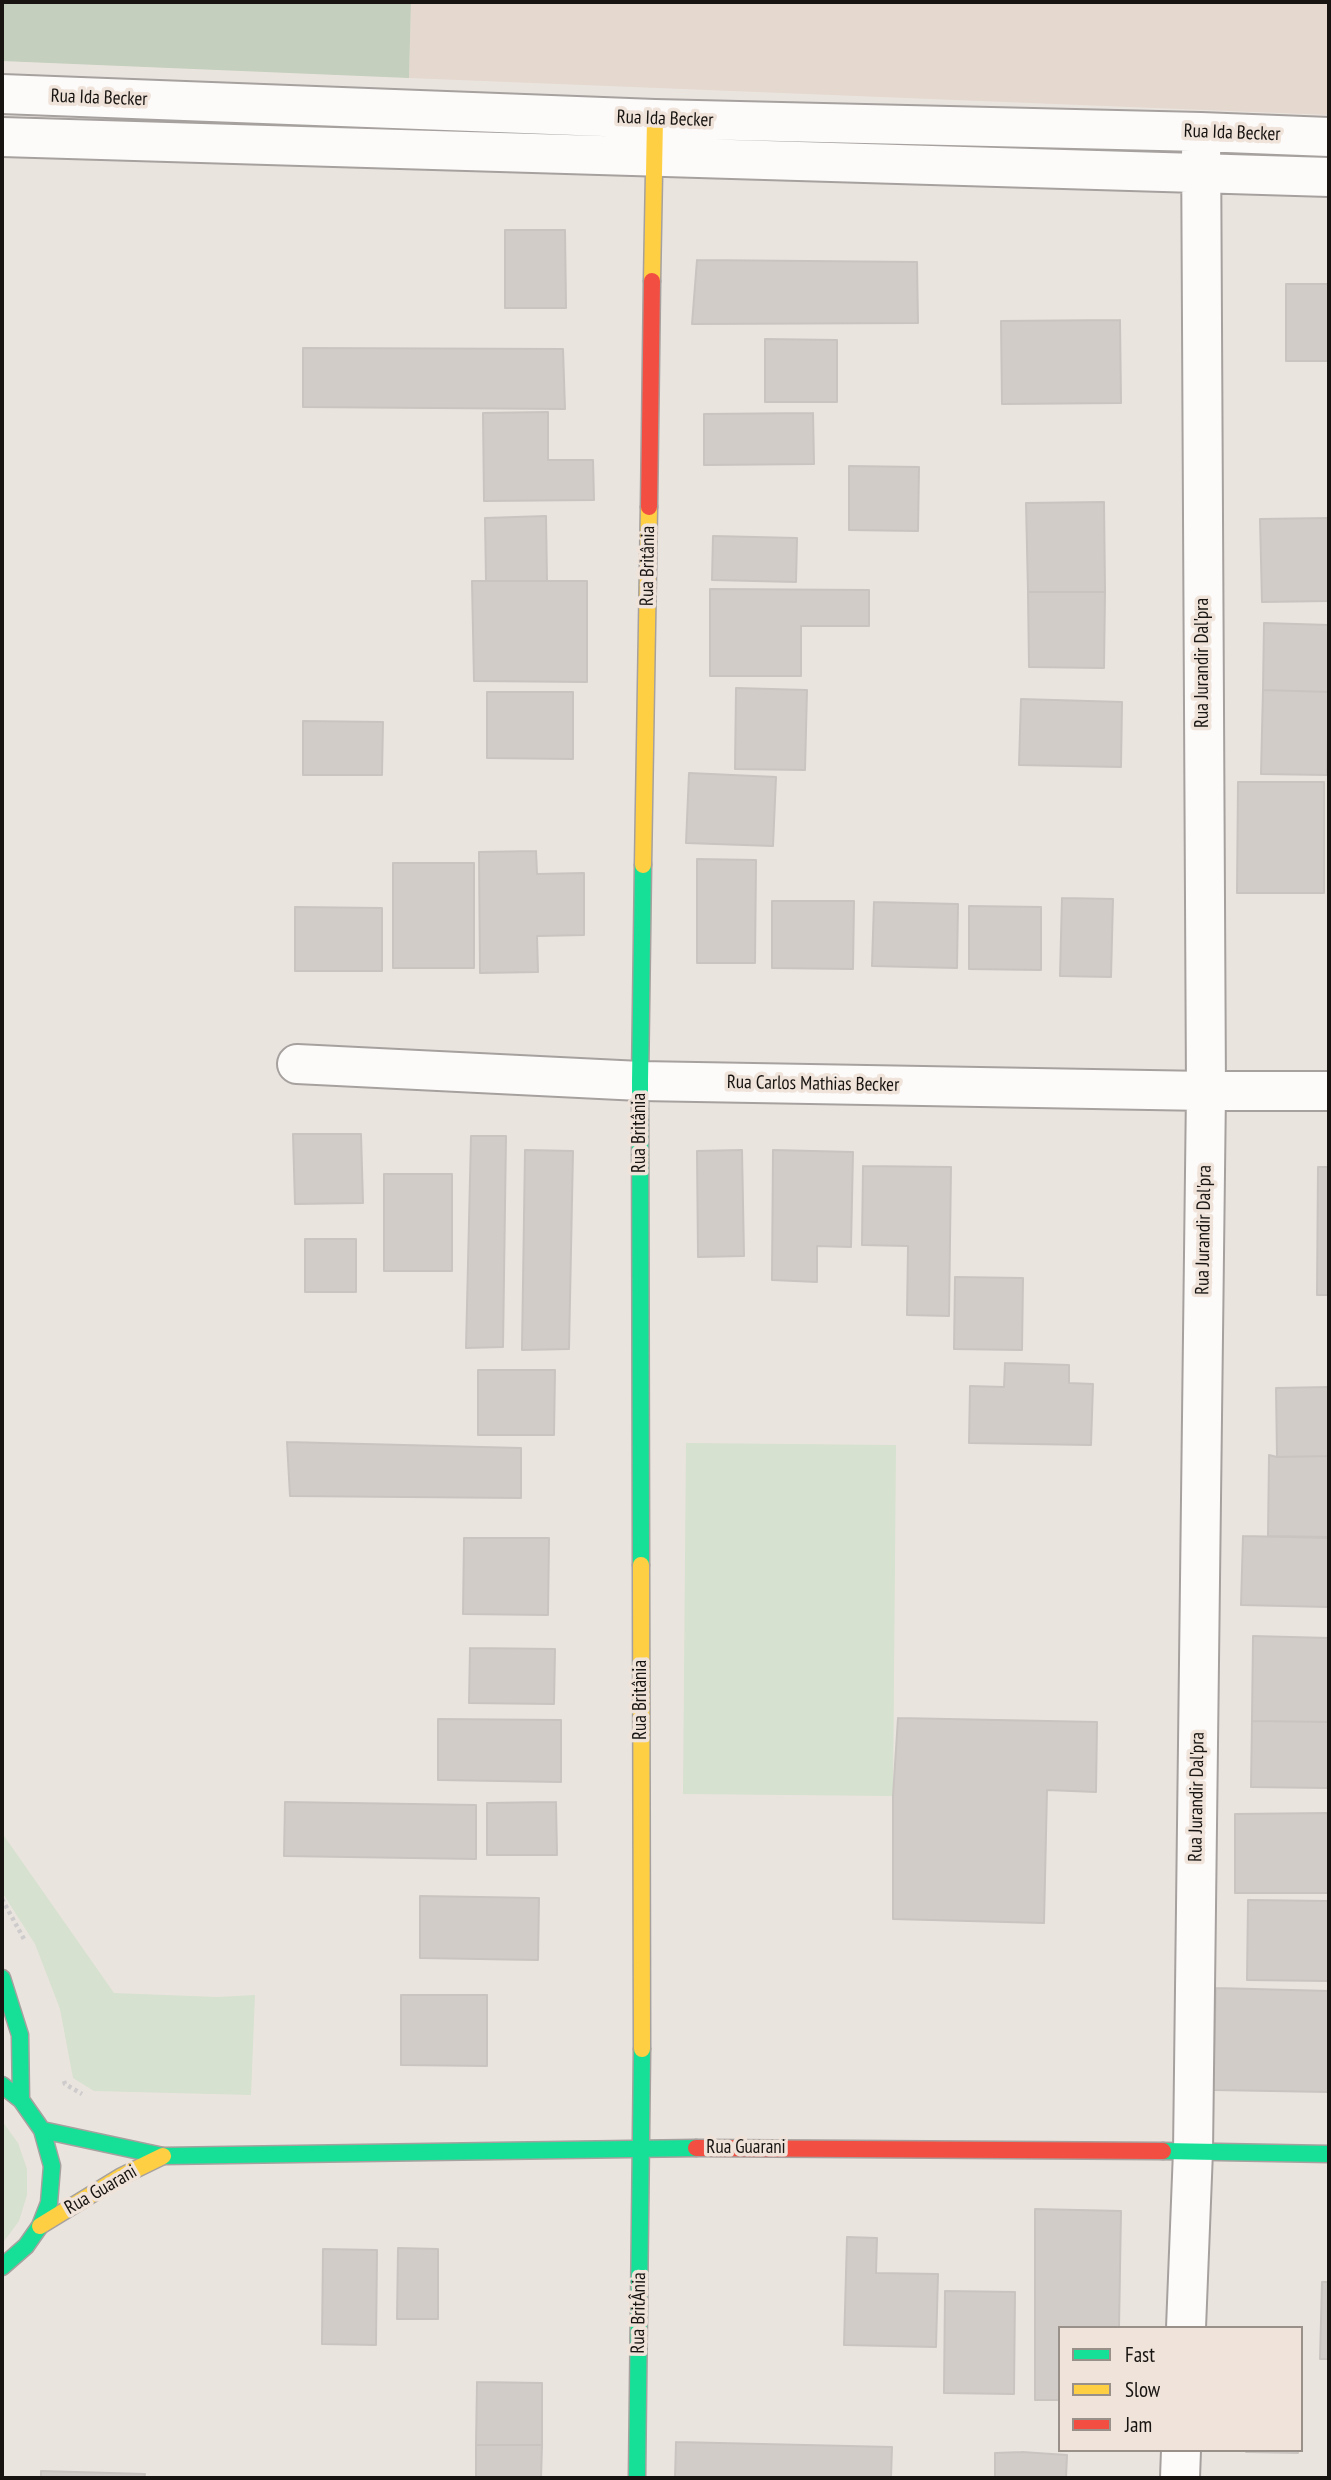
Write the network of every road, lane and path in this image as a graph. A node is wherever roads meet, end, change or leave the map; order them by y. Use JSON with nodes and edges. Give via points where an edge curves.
{"nodes":[{"id":1,"x":2,"y":94,"type":"edge"},
{"id":2,"x":655,"y":119,"type":"junction"},
{"id":3,"x":1201,"y":132,"type":"junction"},
{"id":4,"x":2,"y":137,"type":"edge"},
{"id":5,"x":1329,"y":137,"type":"edge"},
{"id":6,"x":654,"y":157,"type":"junction"},
{"id":7,"x":1200,"y":173,"type":"junction"},
{"id":8,"x":1329,"y":177,"type":"edge"},
{"id":9,"x":297,"y":1064,"type":"dead end"},
{"id":10,"x":640,"y":1081,"type":"junction"},
{"id":11,"x":1206,"y":1091,"type":"junction"},
{"id":12,"x":1329,"y":1091,"type":"edge"},
{"id":13,"x":2,"y":1899,"type":"edge"},
{"id":14,"x":30,"y":1950,"type":"dead end"},
{"id":15,"x":2,"y":1978,"type":"edge"},
{"id":16,"x":62,"y":2073,"type":"dead end"},
{"id":17,"x":2,"y":2085,"type":"edge"},
{"id":18,"x":85,"y":2096,"type":"dead end"},
{"id":19,"x":21,"y":2100,"type":"junction"},
{"id":20,"x":42,"y":2130,"type":"junction"},
{"id":21,"x":642,"y":2148,"type":"junction"},
{"id":22,"x":1193,"y":2151,"type":"junction"},
{"id":23,"x":1329,"y":2154,"type":"edge"},
{"id":24,"x":163,"y":2156,"type":"junction"},
{"id":25,"x":40,"y":2226,"type":"junction"},
{"id":26,"x":2,"y":2267,"type":"edge"},
{"id":27,"x":1186,"y":2326,"type":"edge"},
{"id":28,"x":1181,"y":2452,"type":"edge"},
{"id":29,"x":637,"y":2478,"type":"edge"},
{"id":30,"x":1180,"y":2478,"type":"edge"}],
"edges":[{"from":1,"to":2,"type":"street","name":"Rua Ida Becker"},
{"from":2,"to":3,"type":"street","name":"Rua Ida Becker"},
{"from":2,"to":6,"type":"street","name":"Rua Britânia"},
{"from":3,"to":5,"type":"street","name":"Rua Ida Becker"},
{"from":3,"to":7,"type":"street","name":"Rua Jurandir Dal'pra"},
{"from":4,"to":6,"type":"street"},
{"from":6,"to":7,"type":"street"},
{"from":6,"to":10,"type":"street","name":"Rua Britânia"},
{"from":7,"to":8,"type":"street"},
{"from":7,"to":11,"type":"street","name":"Rua Jurandir Dal'pra"},
{"from":9,"to":10,"type":"street","name":"Rua Carlos Mathias Becker"},
{"from":10,"to":11,"type":"street","name":"Rua Carlos Mathias Becker"},
{"from":10,"to":21,"type":"street","name":"Rua Britânia"},
{"from":11,"to":12,"type":"street","name":"Rua Carlos Mathias Becker"},
{"from":11,"to":22,"type":"street","name":"Rua Jurandir Dal'pra"},
{"from":13,"to":14,"type":"path"},
{"from":15,"to":19,"type":"street","via":[[20,2035]]},
{"from":16,"to":18,"type":"path","via":[[65,2084]]},
{"from":17,"to":19,"type":"street"},
{"from":19,"to":20,"type":"street"},
{"from":20,"to":24,"type":"street","name":"Rua Guarani"},
{"from":20,"to":25,"type":"street","via":[[52,2166],[49,2203]]},
{"from":21,"to":22,"type":"street","name":"Rua Guarani"},
{"from":21,"to":24,"type":"street","name":"Rua Guarani"},
{"from":21,"to":29,"type":"street","name":"Rua BritÂnia"},
{"from":22,"to":23,"type":"street","name":"Rua Guarani"},
{"from":22,"to":27,"type":"street","name":"Rua Jurandir Dal'pra"},
{"from":24,"to":25,"type":"street","name":"Rua Guarani"},
{"from":25,"to":26,"type":"street"},
{"from":28,"to":30,"type":"street"}]}
